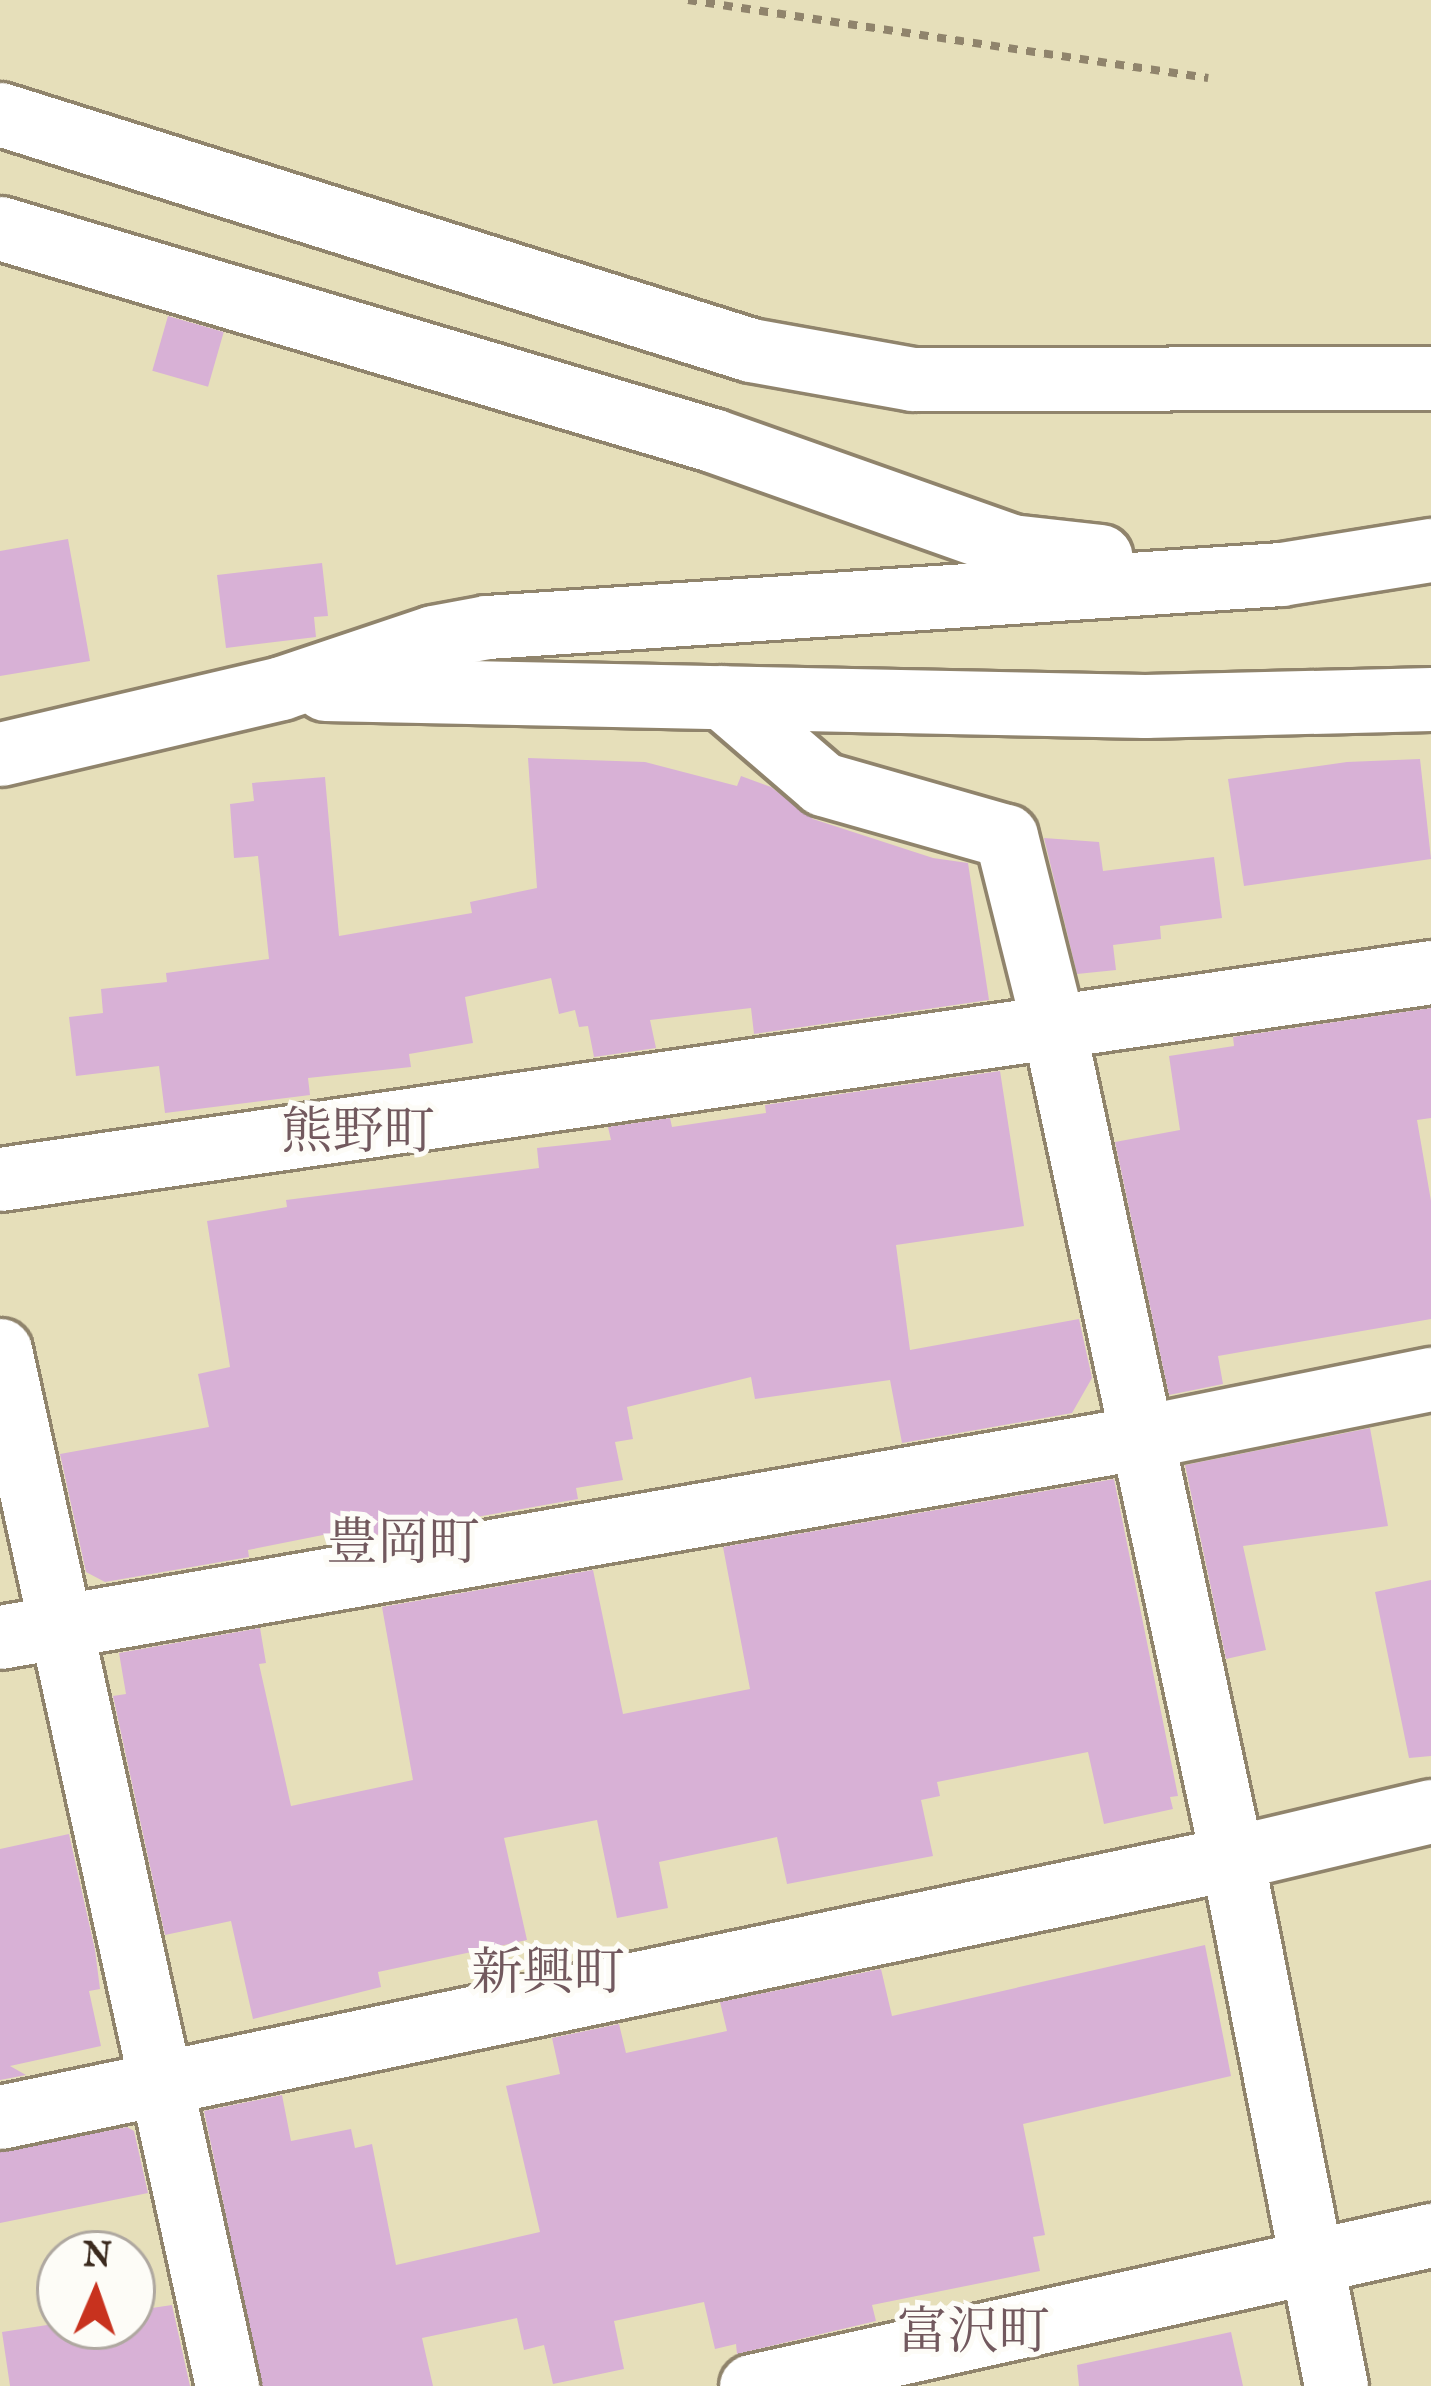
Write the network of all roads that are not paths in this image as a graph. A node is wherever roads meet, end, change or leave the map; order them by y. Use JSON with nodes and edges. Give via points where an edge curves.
{"nodes":[{"id":1,"x":0,"y":115,"type":"edge"},
{"id":2,"x":0,"y":228,"type":"edge"},
{"id":3,"x":1431,"y":378,"type":"edge"},
{"id":4,"x":1431,"y":550,"type":"edge"},
{"id":5,"x":1281,"y":574,"type":"junction"},
{"id":6,"x":281,"y":688,"type":"junction"},
{"id":7,"x":722,"y":697,"type":"junction"},
{"id":8,"x":1431,"y":699,"type":"edge"},
{"id":9,"x":0,"y":754,"type":"edge"},
{"id":10,"x":1431,"y":972,"type":"edge"},
{"id":11,"x":1054,"y":1029,"type":"junction"},
{"id":12,"x":0,"y":1179,"type":"edge"},
{"id":13,"x":0,"y":1350,"type":"edge"},
{"id":14,"x":1431,"y":1379,"type":"edge"},
{"id":15,"x":1138,"y":1438,"type":"junction"},
{"id":16,"x":60,"y":1624,"type":"junction"},
{"id":17,"x":0,"y":1636,"type":"edge"},
{"id":18,"x":1431,"y":1811,"type":"edge"},
{"id":19,"x":1232,"y":1858,"type":"junction"},
{"id":20,"x":161,"y":2080,"type":"junction"},
{"id":21,"x":0,"y":2116,"type":"edge"},
{"id":22,"x":1431,"y":2235,"type":"edge"},
{"id":23,"x":1308,"y":2263,"type":"junction"},
{"id":24,"x":227,"y":2386,"type":"edge"},
{"id":25,"x":751,"y":2386,"type":"edge"},
{"id":26,"x":1336,"y":2386,"type":"edge"}],
"edges":[{"from":1,"to":3,"type":"street","via":[[751,350],[912,380]]},
{"from":2,"to":5,"type":"street","via":[[712,440],[1011,546]]},
{"from":4,"to":5,"type":"street"},
{"from":5,"to":6,"type":"street","via":[[488,628]]},
{"from":6,"to":7,"type":"street"},
{"from":6,"to":9,"type":"street"},
{"from":7,"to":8,"type":"street","via":[[1145,706]]},
{"from":7,"to":11,"type":"street","via":[[823,784],[1006,836]]},
{"from":10,"to":11,"type":"street"},
{"from":11,"to":12,"type":"street"},
{"from":11,"to":15,"type":"street"},
{"from":13,"to":16,"type":"street"},
{"from":14,"to":15,"type":"street"},
{"from":15,"to":16,"type":"street"},
{"from":15,"to":19,"type":"street"},
{"from":16,"to":17,"type":"street"},
{"from":16,"to":20,"type":"street"},
{"from":18,"to":19,"type":"street"},
{"from":19,"to":20,"type":"street"},
{"from":19,"to":23,"type":"street"},
{"from":20,"to":21,"type":"street"},
{"from":20,"to":24,"type":"street"},
{"from":22,"to":23,"type":"street"},
{"from":23,"to":25,"type":"street"},
{"from":23,"to":26,"type":"street"}]}
